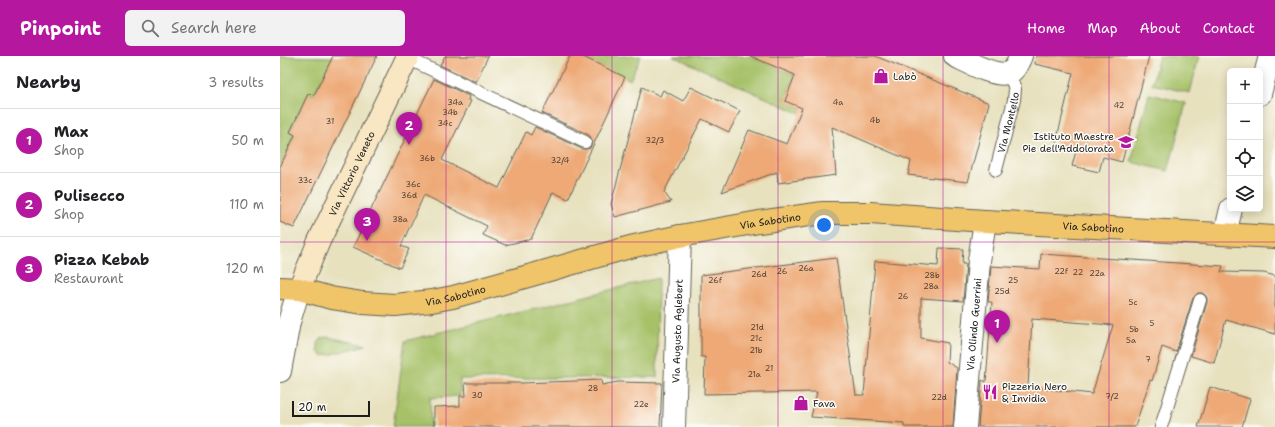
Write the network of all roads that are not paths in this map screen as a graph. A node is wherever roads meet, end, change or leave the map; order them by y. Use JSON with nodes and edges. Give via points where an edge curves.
{"nodes":[{"id":1,"x":955,"y":56,"type":"edge"},
{"id":2,"x":1270,"y":56,"type":"edge"},
{"id":3,"x":407,"y":57,"type":"edge"},
{"id":4,"x":1015,"y":64,"type":"edge"},
{"id":5,"x":1263,"y":83,"type":"edge"},
{"id":6,"x":585,"y":142,"type":"dead end"},
{"id":7,"x":996,"y":170,"type":"dead end"},
{"id":8,"x":1230,"y":212,"type":"edge"},
{"id":9,"x":984,"y":221,"type":"junction"},
{"id":10,"x":1225,"y":234,"type":"junction"},
{"id":11,"x":680,"y":236,"type":"junction"},
{"id":12,"x":1275,"y":237,"type":"edge"},
{"id":13,"x":280,"y":271,"type":"edge"},
{"id":14,"x":290,"y":288,"type":"edge"},
{"id":15,"x":1200,"y":300,"type":"dead end"},
{"id":16,"x":280,"y":371,"type":"edge"},
{"id":17,"x":674,"y":427,"type":"edge"},
{"id":18,"x":964,"y":427,"type":"edge"},
{"id":19,"x":1161,"y":427,"type":"edge"}],
"edges":[{"from":1,"to":4,"type":"street","via":[[997,73]]},
{"from":2,"to":5,"type":"street"},
{"from":3,"to":6,"type":"lane","name":"Via Vittorio Veneto"},
{"from":3,"to":14,"type":"street","name":"Via Vittorio Veneto","via":[[319,241]]},
{"from":4,"to":7,"type":"lane","name":"Via Montello","via":[[1014,100]]},
{"from":8,"to":10,"type":"street"},
{"from":9,"to":10,"type":"main road","name":"Via Sabotino"},
{"from":9,"to":11,"type":"main road","name":"Via Sabotino","via":[[870,213],[823,213]]},
{"from":9,"to":18,"type":"street","name":"Via Olindo Guerrini"},
{"from":10,"to":12,"type":"main road","name":"Via Sabotino"},
{"from":11,"to":14,"type":"main road","name":"Via Sabotino","via":[[630,247],[432,301],[395,305],[364,303]]},
{"from":11,"to":17,"type":"street","name":"Via Augusto Aglebert"},
{"from":13,"to":14,"type":"main road"},
{"from":14,"to":16,"type":"street","via":[[289,322]]},
{"from":15,"to":19,"type":"lane"}]}
